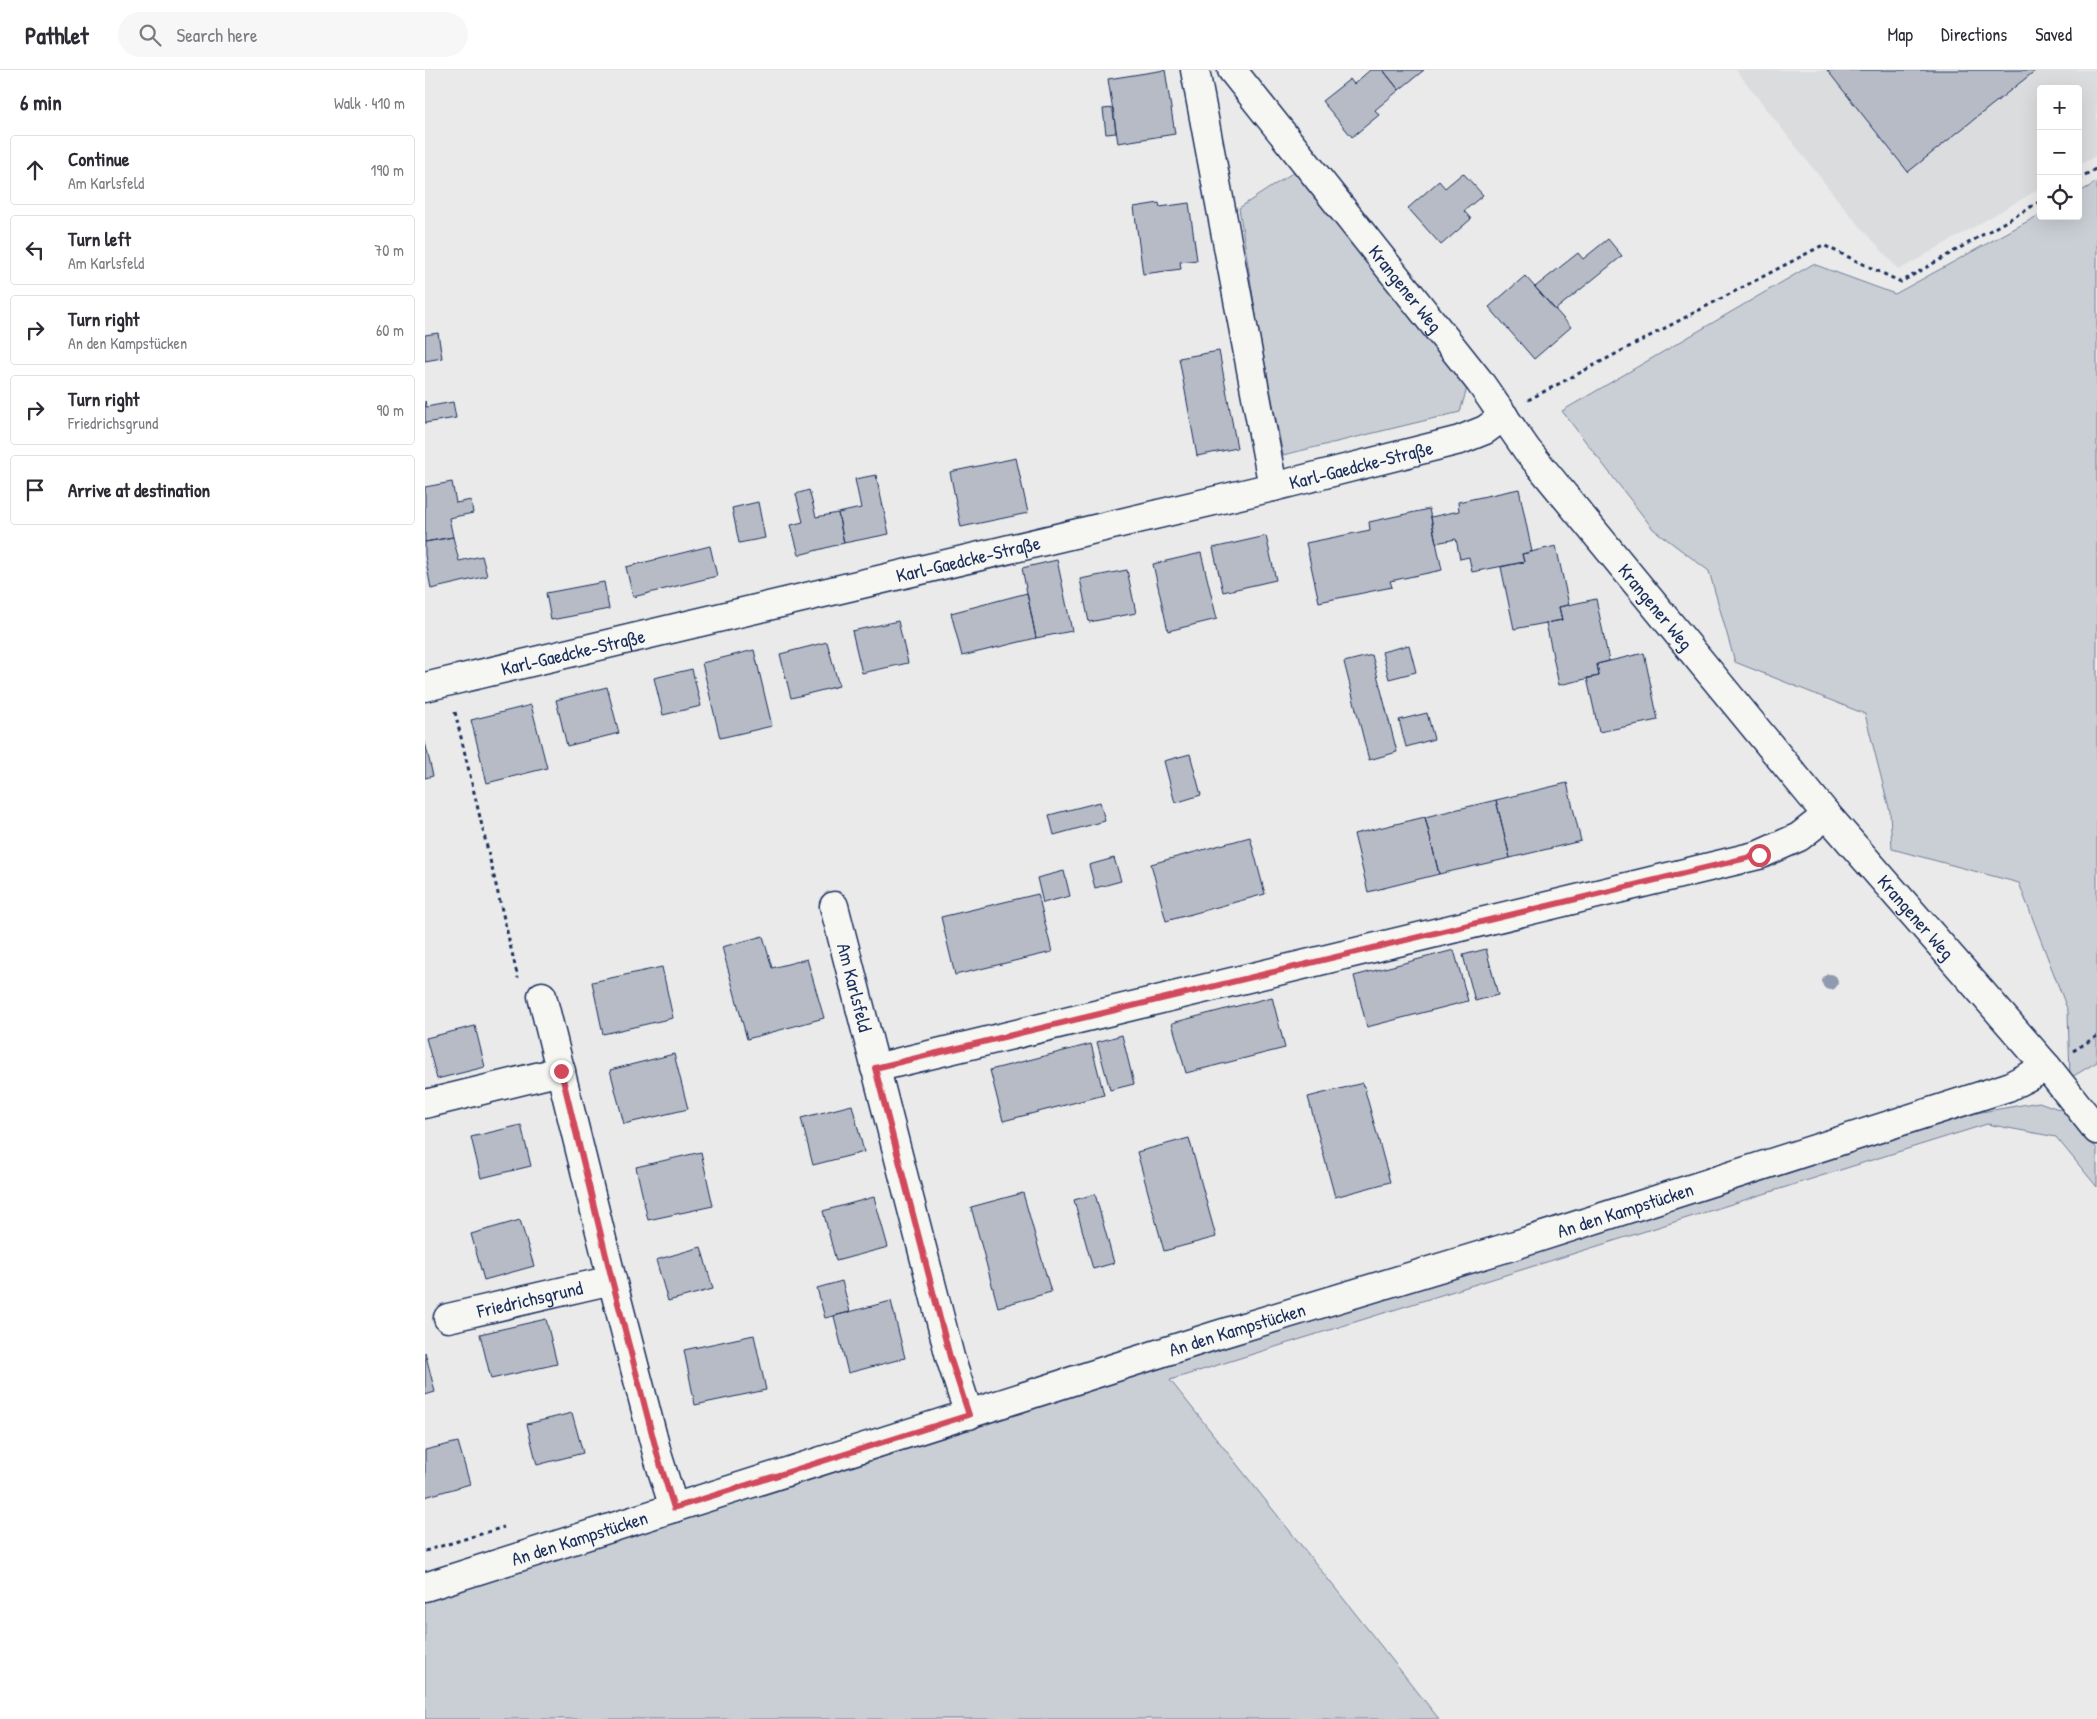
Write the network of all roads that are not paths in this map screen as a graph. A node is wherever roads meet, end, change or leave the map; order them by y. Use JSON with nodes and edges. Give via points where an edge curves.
{"nodes":[{"id":1,"x":1195,"y":70,"type":"edge"},
{"id":2,"x":1232,"y":70,"type":"edge"},
{"id":3,"x":1504,"y":416,"type":"junction"},
{"id":4,"x":1273,"y":487,"type":"junction"},
{"id":5,"x":437,"y":685,"type":"edge"},
{"id":6,"x":1827,"y":815,"type":"junction"},
{"id":7,"x":834,"y":906,"type":"dead end"},
{"id":8,"x":542,"y":996,"type":"road end"},
{"id":9,"x":2047,"y":1066,"type":"junction"},
{"id":10,"x":875,"y":1068,"type":"junction"},
{"id":11,"x":561,"y":1071,"type":"junction"},
{"id":12,"x":425,"y":1104,"type":"edge"},
{"id":13,"x":2097,"y":1130,"type":"edge"},
{"id":14,"x":612,"y":1280,"type":"junction"},
{"id":15,"x":448,"y":1318,"type":"dead end"},
{"id":16,"x":969,"y":1415,"type":"junction"},
{"id":17,"x":674,"y":1508,"type":"junction"},
{"id":18,"x":425,"y":1587,"type":"edge"}],
"edges":[{"from":1,"to":4,"type":"street"},
{"from":2,"to":3,"type":"street","name":"Krangener Weg"},
{"from":3,"to":4,"type":"street","name":"Karl-Gaedcke-Straße","via":[[1485,430],[1460,440]]},
{"from":3,"to":6,"type":"street","name":"Krangener Weg","via":[[1527,450]]},
{"from":4,"to":5,"type":"street","name":"Karl-Gaedcke-Straße"},
{"from":6,"to":9,"type":"street","name":"Krangener Weg"},
{"from":6,"to":10,"type":"street","via":[[1799,837],[1759,855]]},
{"from":7,"to":10,"type":"street","name":"Am Karlsfeld"},
{"from":8,"to":11,"type":"street"},
{"from":9,"to":13,"type":"street","name":"Krangener Weg"},
{"from":9,"to":16,"type":"street","name":"An den Kampstücken","via":[[2008,1087]]},
{"from":10,"to":16,"type":"street","name":"Am Karlsfeld","via":[[950,1357]]},
{"from":11,"to":12,"type":"street"},
{"from":11,"to":14,"type":"street"},
{"from":14,"to":15,"type":"street","name":"Friedrichsgrund"},
{"from":14,"to":17,"type":"street"},
{"from":16,"to":17,"type":"street","name":"An den Kampstücken"},
{"from":17,"to":18,"type":"street","name":"An den Kampstücken"}]}
